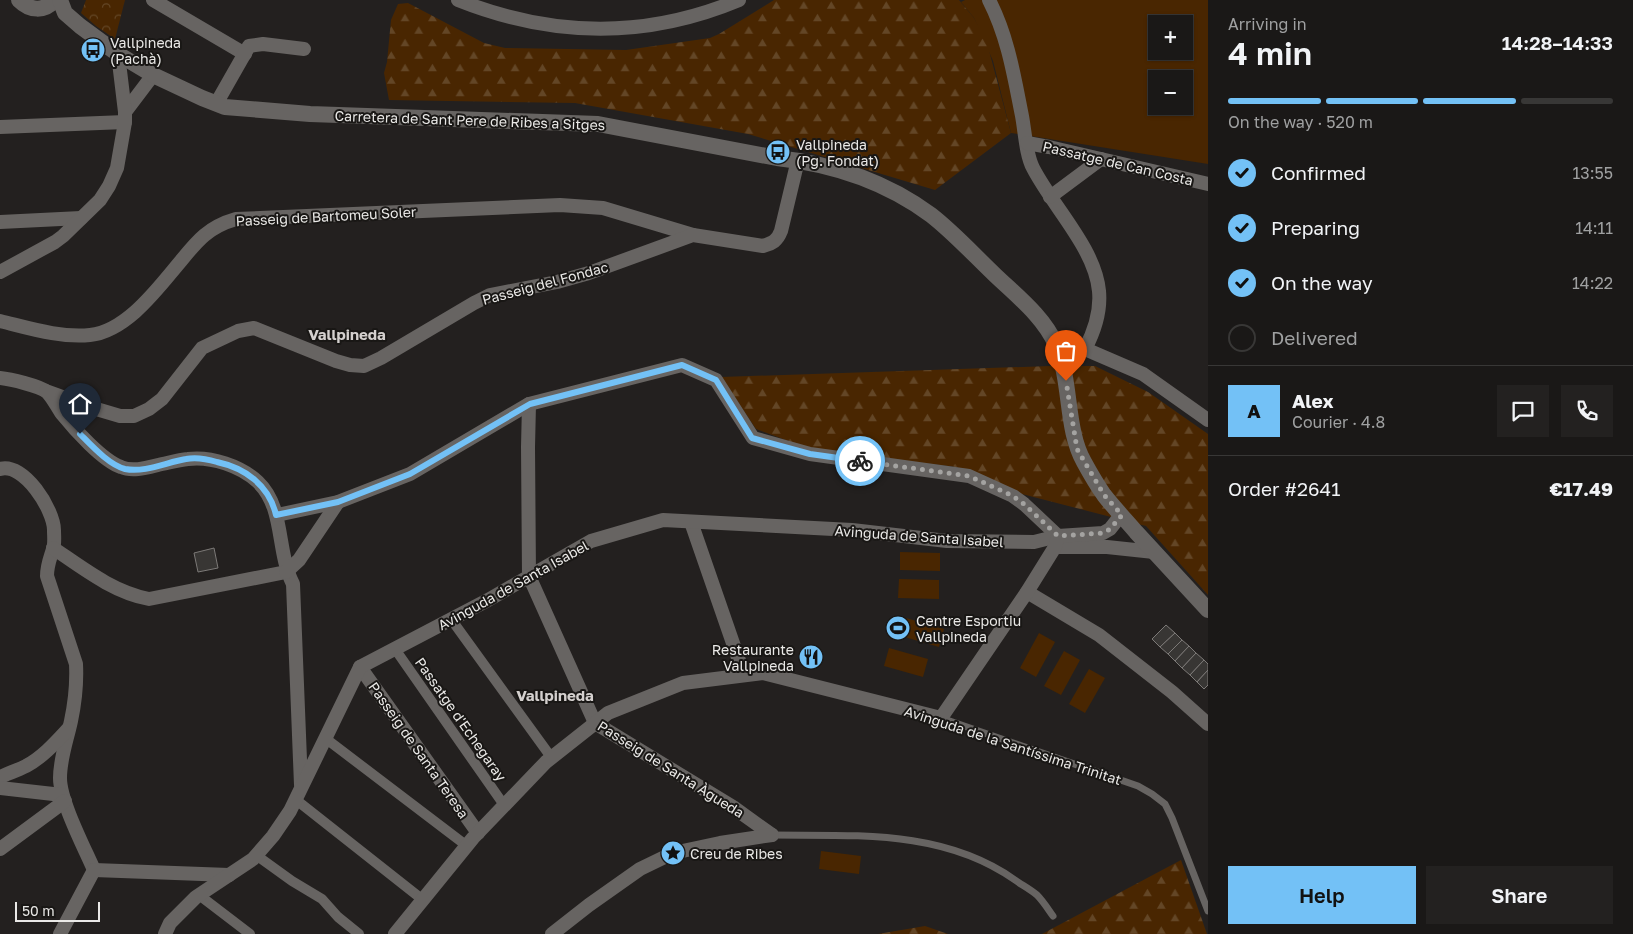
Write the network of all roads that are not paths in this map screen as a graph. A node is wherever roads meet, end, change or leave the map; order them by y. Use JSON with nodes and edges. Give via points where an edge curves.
{"nodes":[{"id":1,"x":19,"y":0,"type":"edge"},
{"id":2,"x":152,"y":0,"type":"edge"},
{"id":3,"x":458,"y":0,"type":"edge"},
{"id":4,"x":739,"y":0,"type":"edge"},
{"id":5,"x":990,"y":0,"type":"edge"},
{"id":6,"x":720,"y":4,"type":"edge"},
{"id":7,"x":57,"y":5,"type":"edge"},
{"id":8,"x":304,"y":49,"type":"dead end"},
{"id":9,"x":118,"y":54,"type":"junction"},
{"id":10,"x":244,"y":54,"type":"junction"},
{"id":11,"x":153,"y":75,"type":"junction"},
{"id":12,"x":216,"y":104,"type":"junction"},
{"id":13,"x":125,"y":117,"type":"junction"},
{"id":14,"x":0,"y":127,"type":"edge"},
{"id":15,"x":1027,"y":143,"type":"junction"},
{"id":16,"x":1101,"y":159,"type":"junction"},
{"id":17,"x":798,"y":160,"type":"junction"},
{"id":18,"x":1208,"y":184,"type":"edge"},
{"id":19,"x":1050,"y":197,"type":"junction"},
{"id":20,"x":81,"y":218,"type":"junction"},
{"id":21,"x":0,"y":222,"type":"edge"},
{"id":22,"x":694,"y":235,"type":"junction"},
{"id":23,"x":0,"y":272,"type":"edge"},
{"id":24,"x":0,"y":321,"type":"edge"},
{"id":25,"x":1058,"y":348,"type":"junction"},
{"id":26,"x":1085,"y":349,"type":"junction"},
{"id":27,"x":0,"y":378,"type":"edge"},
{"id":28,"x":46,"y":391,"type":"junction"},
{"id":29,"x":530,"y":404,"type":"junction"},
{"id":30,"x":1208,"y":420,"type":"edge"},
{"id":31,"x":0,"y":469,"type":"edge"},
{"id":32,"x":338,"y":502,"type":"junction"},
{"id":33,"x":276,"y":515,"type":"junction"},
{"id":34,"x":1122,"y":515,"type":"junction"},
{"id":35,"x":691,"y":522,"type":"junction"},
{"id":36,"x":1056,"y":541,"type":"junction"},
{"id":37,"x":53,"y":548,"type":"junction"},
{"id":38,"x":1154,"y":552,"type":"junction"},
{"id":39,"x":286,"y":572,"type":"junction"},
{"id":40,"x":529,"y":576,"type":"junction"},
{"id":41,"x":1027,"y":592,"type":"junction"},
{"id":42,"x":1208,"y":610,"type":"edge"},
{"id":43,"x":451,"y":619,"type":"junction"},
{"id":44,"x":395,"y":649,"type":"junction"},
{"id":45,"x":360,"y":667,"type":"junction"},
{"id":46,"x":744,"y":675,"type":"junction"},
{"id":47,"x":941,"y":718,"type":"junction"},
{"id":48,"x":595,"y":723,"type":"junction"},
{"id":49,"x":1208,"y":724,"type":"edge"},
{"id":50,"x":69,"y":728,"type":"junction"},
{"id":51,"x":325,"y":738,"type":"junction"},
{"id":52,"x":551,"y":758,"type":"junction"},
{"id":53,"x":0,"y":777,"type":"edge"},
{"id":54,"x":0,"y":788,"type":"edge"},
{"id":55,"x":298,"y":794,"type":"junction"},
{"id":56,"x":63,"y":798,"type":"junction"},
{"id":57,"x":504,"y":805,"type":"junction"},
{"id":58,"x":478,"y":834,"type":"junction"},
{"id":59,"x":772,"y":835,"type":"junction"},
{"id":60,"x":467,"y":846,"type":"junction"},
{"id":61,"x":0,"y":850,"type":"edge"},
{"id":62,"x":256,"y":855,"type":"junction"},
{"id":63,"x":94,"y":870,"type":"junction"},
{"id":64,"x":229,"y":875,"type":"junction"},
{"id":65,"x":199,"y":895,"type":"junction"},
{"id":66,"x":423,"y":900,"type":"junction"},
{"id":67,"x":1208,"y":911,"type":"edge"},
{"id":68,"x":1053,"y":916,"type":"dead end"},
{"id":69,"x":60,"y":934,"type":"edge"},
{"id":70,"x":165,"y":934,"type":"edge"},
{"id":71,"x":250,"y":934,"type":"edge"},
{"id":72,"x":360,"y":934,"type":"edge"},
{"id":73,"x":395,"y":934,"type":"edge"},
{"id":74,"x":552,"y":934,"type":"edge"}],
"edges":[{"from":1,"to":7,"type":"street","via":[[32,8]]},
{"from":2,"to":10,"type":"street"},
{"from":3,"to":6,"type":"street","via":[[521,20],[587,29],[658,24],[679,20]]},
{"from":4,"to":6,"type":"street"},
{"from":5,"to":15,"type":"street","via":[[1006,42]]},
{"from":7,"to":9,"type":"street","name":"Carretera de Sant Pere de Ribes a Sitges"},
{"from":8,"to":10,"type":"street","via":[[252,44]]},
{"from":9,"to":11,"type":"street","name":"Carretera de Sant Pere de Ribes a Sitges"},
{"from":9,"to":13,"type":"street"},
{"from":10,"to":12,"type":"street"},
{"from":11,"to":12,"type":"street","name":"Carretera de Sant Pere de Ribes a Sitges"},
{"from":11,"to":13,"type":"street"},
{"from":12,"to":17,"type":"street","name":"Carretera de Sant Pere de Ribes a Sitges","via":[[310,114],[598,124]]},
{"from":13,"to":14,"type":"street"},
{"from":13,"to":20,"type":"street","via":[[117,168],[100,200]]},
{"from":15,"to":16,"type":"street","name":"Passatge de Can Costa"},
{"from":15,"to":19,"type":"street","via":[[1032,167]]},
{"from":16,"to":18,"type":"street","name":"Passatge de Can Costa"},
{"from":16,"to":19,"type":"street"},
{"from":17,"to":22,"type":"street","name":"Passeig del Fondac","via":[[778,239],[763,246]]},
{"from":17,"to":25,"type":"street","name":"Carretera de Sant Pere de Ribes a Sitges","via":[[868,179],[932,216],[1040,320]]},
{"from":19,"to":26,"type":"street","via":[[1086,251],[1099,291],[1095,328]]},
{"from":20,"to":21,"type":"street"},
{"from":20,"to":23,"type":"street","via":[[55,242]]},
{"from":22,"to":24,"type":"street","name":"Passeig de Bartomeu Soler","via":[[603,208],[560,205],[236,219],[215,226],[200,238],[134,313],[109,329],[92,335],[70,335]]},
{"from":22,"to":28,"type":"street","name":"Passeig del Fondac","via":[[589,273],[490,295],[364,366],[336,361],[254,328],[238,331],[202,348],[162,399],[149,410],[134,416],[120,416]]},
{"from":25,"to":26,"type":"street"},
{"from":25,"to":34,"type":"street","name":"Carretera de Sant Pere de Ribes a Sitges","via":[[1077,449],[1104,495]]},
{"from":26,"to":30,"type":"street","via":[[1143,374]]},
{"from":27,"to":28,"type":"street","name":"Passeig del Fondac"},
{"from":28,"to":33,"type":"street","via":[[80,434],[119,467],[143,468],[188,459],[222,463],[251,475],[265,489]]},
{"from":29,"to":32,"type":"street","via":[[410,474]]},
{"from":29,"to":36,"type":"street","via":[[682,365],[716,380],[752,438],[810,454],[969,476],[1024,504]]},
{"from":29,"to":40,"type":"street","name":"Passeig de Santa Àgueda"},
{"from":31,"to":37,"type":"street","via":[[4,467],[25,477],[42,496],[50,510],[54,528]]},
{"from":32,"to":33,"type":"street"},
{"from":32,"to":39,"type":"street","via":[[299,560]]},
{"from":33,"to":39,"type":"street"},
{"from":34,"to":36,"type":"street","name":"Avinguda de Santa Isabel","via":[[1103,533]]},
{"from":34,"to":38,"type":"street","name":"Carretera de Sant Pere de Ribes a Sitges"},
{"from":35,"to":36,"type":"street","name":"Avinguda de Santa Isabel","via":[[852,530],[947,541]]},
{"from":35,"to":40,"type":"street","name":"Avinguda de Santa Isabel","via":[[663,520],[591,541]]},
{"from":35,"to":46,"type":"street"},
{"from":36,"to":38,"type":"street"},
{"from":36,"to":41,"type":"street"},
{"from":37,"to":39,"type":"street","via":[[120,591],[149,599]]},
{"from":37,"to":50,"type":"street","via":[[47,576],[76,664],[76,691]]},
{"from":38,"to":42,"type":"street","name":"Carretera de Sant Pere de Ribes a Sitges"},
{"from":39,"to":55,"type":"street","via":[[293,584]]},
{"from":40,"to":43,"type":"street","name":"Avinguda de Santa Isabel"},
{"from":40,"to":48,"type":"street","name":"Passeig de Santa Àgueda"},
{"from":41,"to":47,"type":"street"},
{"from":41,"to":49,"type":"street","via":[[1099,635]]},
{"from":43,"to":44,"type":"street","name":"Avinguda de Santa Isabel"},
{"from":43,"to":52,"type":"street"},
{"from":44,"to":45,"type":"street","name":"Avinguda de Santa Isabel"},
{"from":44,"to":57,"type":"street","name":"Passatge d'Echegaray"},
{"from":45,"to":51,"type":"street"},
{"from":45,"to":58,"type":"street","name":"Passeig de Santa Teresa"},
{"from":46,"to":47,"type":"street","name":"Avinguda de la Santíssima Trinitat","via":[[763,673]]},
{"from":46,"to":48,"type":"street","name":"Avinguda de la Santíssima Trinitat","via":[[683,682],[608,713]]},
{"from":47,"to":67,"type":"lane","name":"Avinguda de la Santíssima Trinitat","via":[[1138,786],[1152,794],[1165,804],[1172,818]]},
{"from":48,"to":52,"type":"street","name":"Avinguda de la Santíssima Trinitat"},
{"from":48,"to":59,"type":"street","name":"Passeig de Santa Àgueda","via":[[733,807]]},
{"from":50,"to":53,"type":"street","via":[[38,758]]},
{"from":50,"to":56,"type":"street","via":[[60,778]]},
{"from":51,"to":55,"type":"street"},
{"from":51,"to":60,"type":"street"},
{"from":52,"to":57,"type":"street","name":"Avinguda de la Santíssima Trinitat"},
{"from":54,"to":56,"type":"street"},
{"from":55,"to":62,"type":"street","via":[[273,836]]},
{"from":55,"to":66,"type":"street"},
{"from":56,"to":61,"type":"street"},
{"from":56,"to":63,"type":"street"},
{"from":57,"to":58,"type":"street","name":"Avinguda de la Santíssima Trinitat"},
{"from":58,"to":60,"type":"street","name":"Avinguda de la Santíssima Trinitat"},
{"from":59,"to":68,"type":"lane","via":[[876,836],[925,842],[967,853],[1002,871],[1036,895]]},
{"from":59,"to":74,"type":"street","via":[[673,853],[640,870]]},
{"from":60,"to":66,"type":"street","name":"Avinguda de la Santíssima Trinitat"},
{"from":62,"to":64,"type":"street"},
{"from":62,"to":72,"type":"street","via":[[322,899]]},
{"from":63,"to":64,"type":"street"},
{"from":63,"to":69,"type":"street"},
{"from":64,"to":65,"type":"street"},
{"from":65,"to":70,"type":"street","via":[[170,923]]},
{"from":65,"to":71,"type":"street"},
{"from":66,"to":73,"type":"street","name":"Avinguda de la Santíssima Trinitat"}]}
